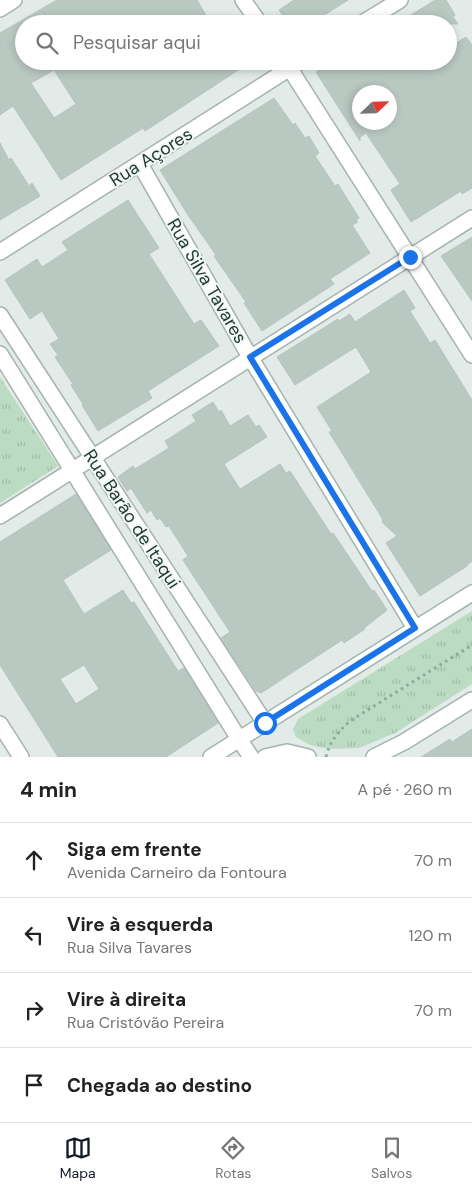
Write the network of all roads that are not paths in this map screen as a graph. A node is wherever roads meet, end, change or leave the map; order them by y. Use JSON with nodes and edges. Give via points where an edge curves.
{"nodes":[{"id":1,"x":14,"y":0,"type":"edge"},
{"id":2,"x":243,"y":0,"type":"edge"},
{"id":3,"x":400,"y":0,"type":"edge"},
{"id":4,"x":0,"y":9,"type":"edge"},
{"id":5,"x":254,"y":15,"type":"edge"},
{"id":6,"x":376,"y":15,"type":"edge"},
{"id":7,"x":283,"y":70,"type":"edge"},
{"id":8,"x":296,"y":70,"type":"edge"},
{"id":9,"x":140,"y":164,"type":"junction"},
{"id":10,"x":472,"y":218,"type":"edge"},
{"id":11,"x":0,"y":252,"type":"edge"},
{"id":12,"x":410,"y":257,"type":"junction"},
{"id":13,"x":0,"y":315,"type":"edge"},
{"id":14,"x":0,"y":354,"type":"edge"},
{"id":15,"x":472,"y":355,"type":"edge"},
{"id":16,"x":250,"y":357,"type":"junction"},
{"id":17,"x":91,"y":458,"type":"junction"},
{"id":18,"x":72,"y":470,"type":"junction"},
{"id":19,"x":0,"y":516,"type":"edge"},
{"id":20,"x":174,"y":585,"type":"junction"},
{"id":21,"x":472,"y":593,"type":"edge"},
{"id":22,"x":152,"y":599,"type":"junction"},
{"id":23,"x":415,"y":628,"type":"junction"},
{"id":24,"x":472,"y":700,"type":"edge"},
{"id":25,"x":265,"y":723,"type":"junction"},
{"id":26,"x":0,"y":724,"type":"edge"},
{"id":27,"x":239,"y":739,"type":"junction"},
{"id":28,"x":21,"y":757,"type":"edge"},
{"id":29,"x":211,"y":757,"type":"edge"},
{"id":30,"x":251,"y":757,"type":"edge"},
{"id":31,"x":265,"y":757,"type":"edge"},
{"id":32,"x":308,"y":757,"type":"edge"},
{"id":33,"x":374,"y":757,"type":"edge"}],
"edges":[{"from":1,"to":4,"type":"street"},
{"from":2,"to":5,"type":"street"},
{"from":3,"to":6,"type":"street"},
{"from":7,"to":9,"type":"street","name":"Rua Açores"},
{"from":8,"to":12,"type":"street"},
{"from":9,"to":11,"type":"street","name":"Rua Açores"},
{"from":9,"to":16,"type":"street","name":"Rua Silva Tavares"},
{"from":10,"to":12,"type":"street"},
{"from":12,"to":15,"type":"street"},
{"from":12,"to":16,"type":"street"},
{"from":13,"to":17,"type":"street","name":"Rua Barão de Itaqui"},
{"from":14,"to":18,"type":"street","name":"Rua Barão de Itaqui"},
{"from":16,"to":17,"type":"street"},
{"from":16,"to":23,"type":"street","name":"Rua Silva Tavares"},
{"from":17,"to":18,"type":"street"},
{"from":17,"to":20,"type":"street","name":"Rua Barão de Itaqui"},
{"from":18,"to":19,"type":"street"},
{"from":18,"to":22,"type":"street","name":"Rua Barão de Itaqui"},
{"from":20,"to":22,"type":"street"},
{"from":20,"to":25,"type":"street","name":"Rua Barão de Itaqui"},
{"from":21,"to":23,"type":"street"},
{"from":22,"to":27,"type":"street","name":"Rua Barão de Itaqui"},
{"from":23,"to":25,"type":"street"},
{"from":24,"to":33,"type":"street"},
{"from":25,"to":27,"type":"street"},
{"from":26,"to":28,"type":"street"},
{"from":27,"to":29,"type":"street"},
{"from":27,"to":30,"type":"street","name":"Rua Barão de Itaqui"},
{"from":31,"to":32,"type":"street","via":[[287,752]]}]}
